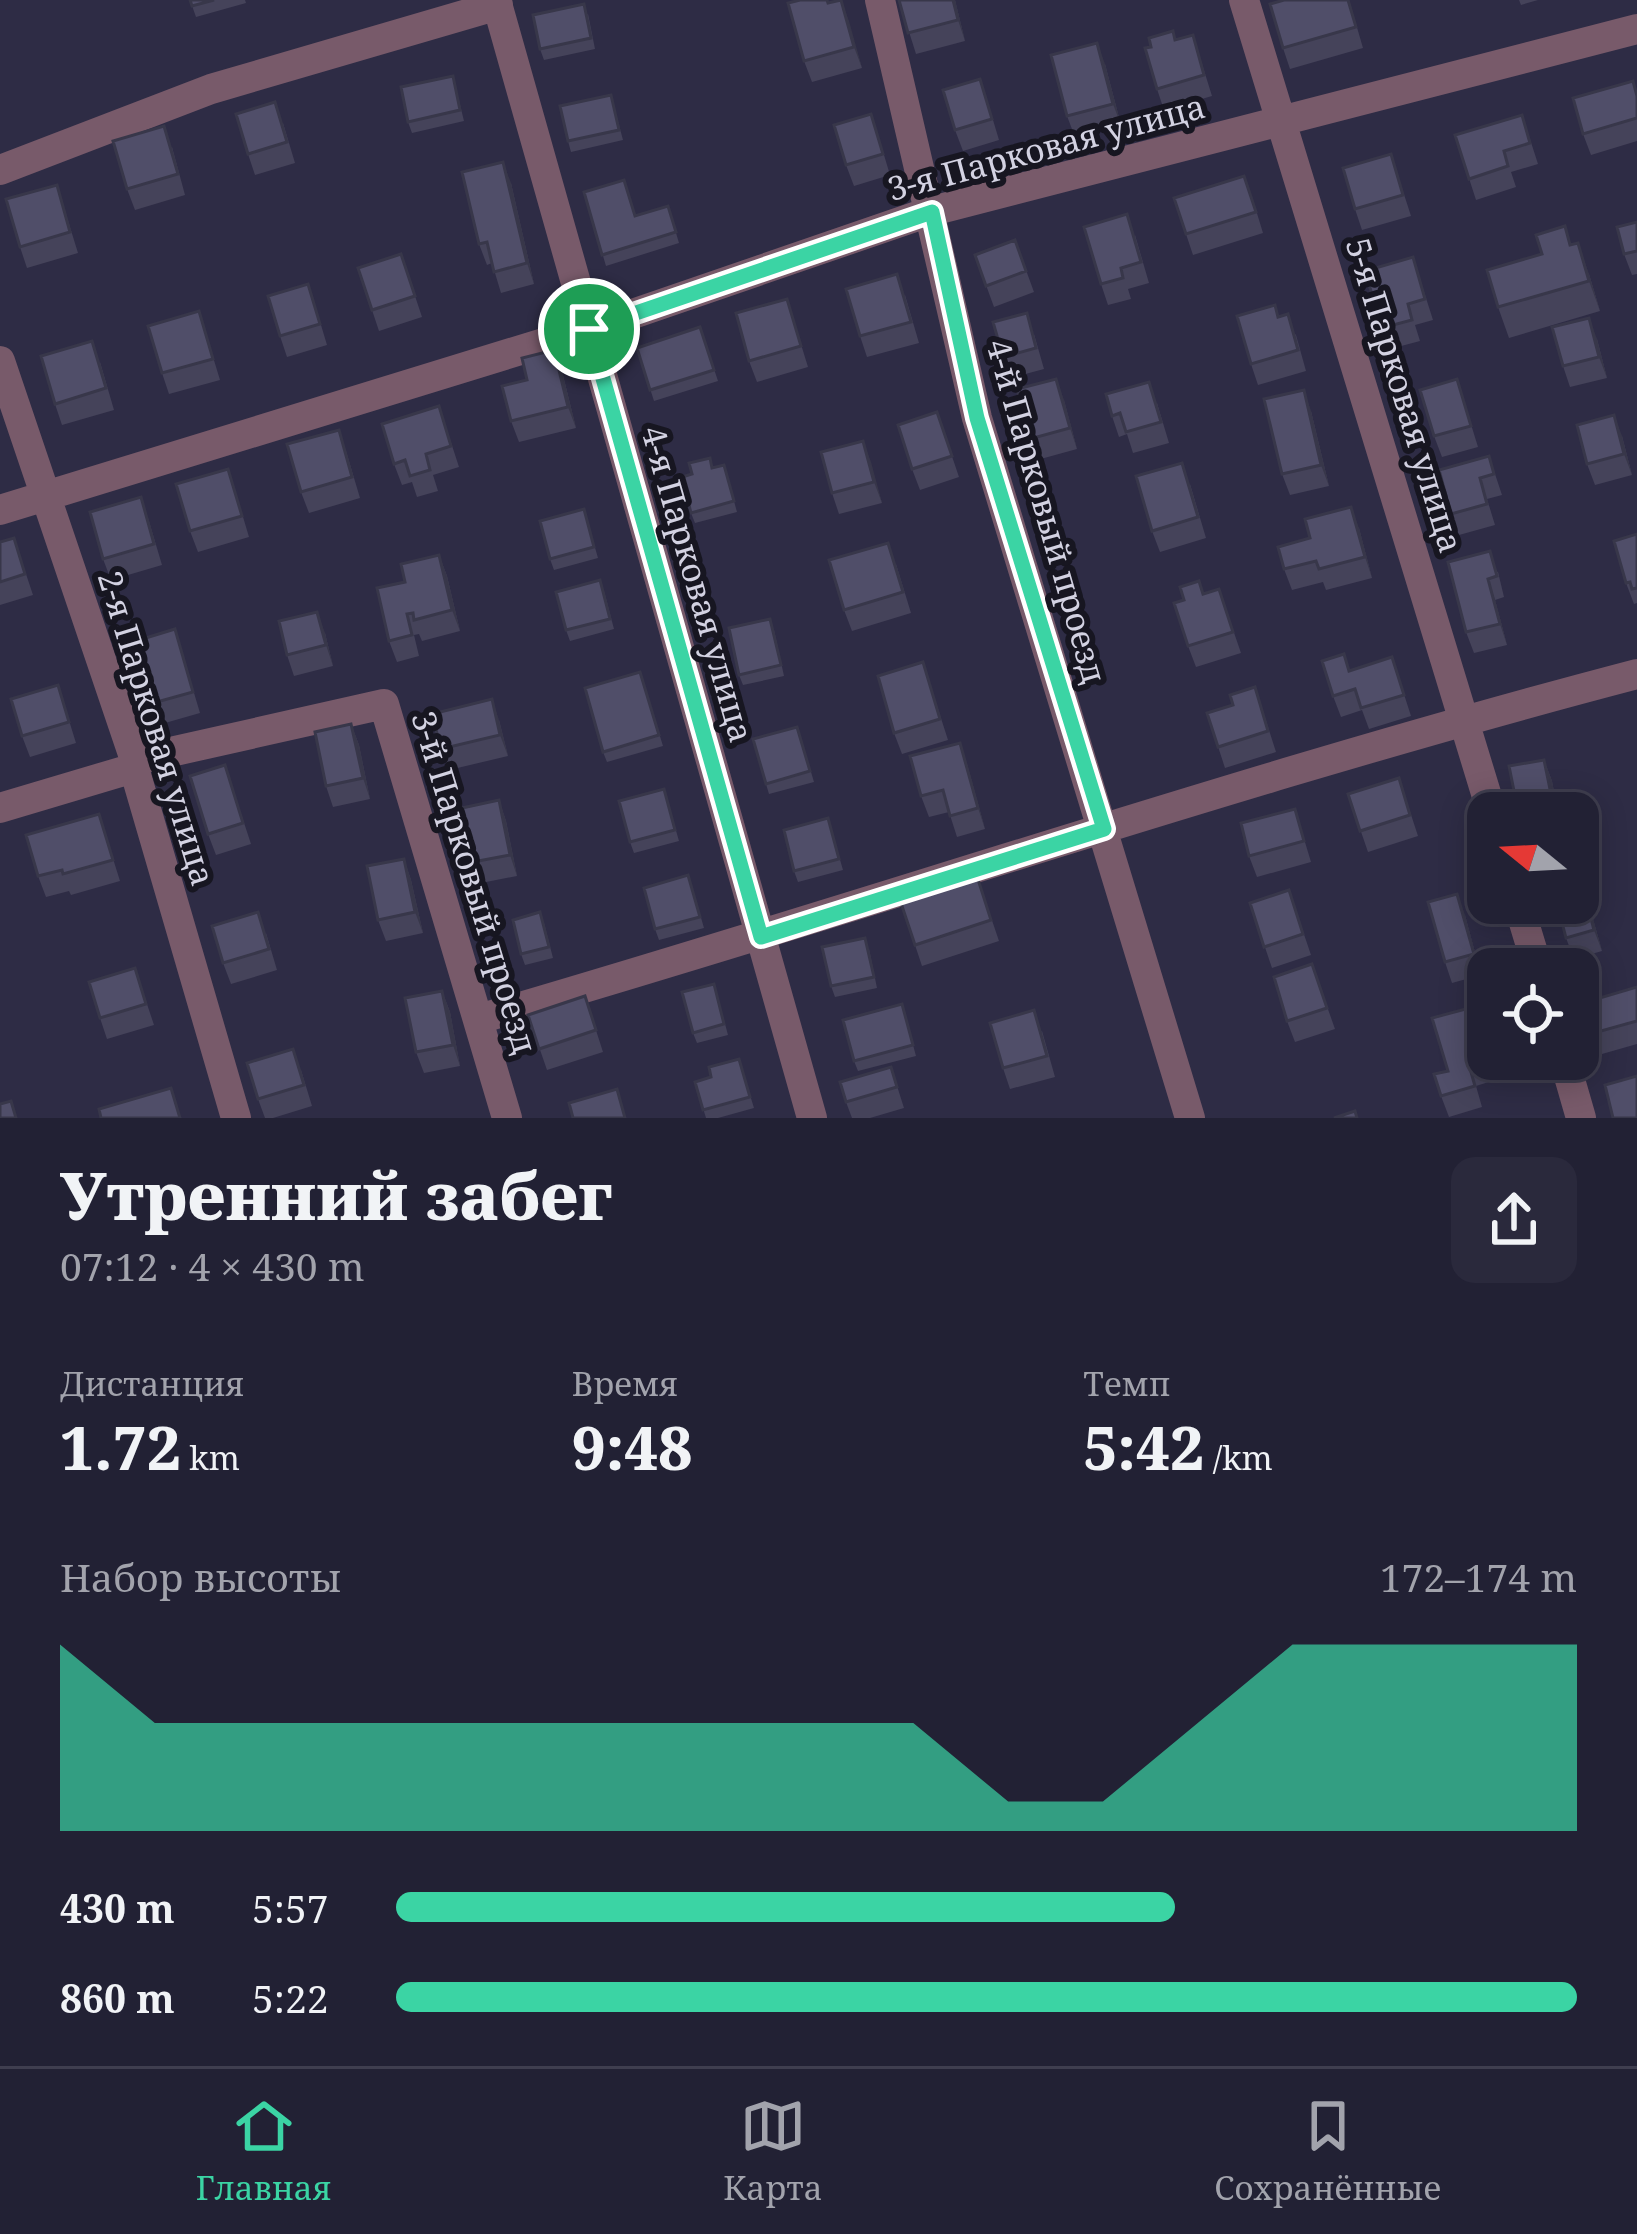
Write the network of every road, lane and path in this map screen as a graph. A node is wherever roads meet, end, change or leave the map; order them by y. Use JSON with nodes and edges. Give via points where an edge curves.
{"nodes":[{"id":1,"x":880,"y":0,"type":"edge"},
{"id":2,"x":1244,"y":0,"type":"edge"},
{"id":3,"x":497,"y":2,"type":"edge"},
{"id":4,"x":1637,"y":29,"type":"edge"},
{"id":5,"x":1284,"y":121,"type":"junction"},
{"id":6,"x":0,"y":170,"type":"edge"},
{"id":7,"x":932,"y":212,"type":"junction"},
{"id":8,"x":589,"y":329,"type":"junction"},
{"id":9,"x":0,"y":361,"type":"edge"},
{"id":10,"x":46,"y":497,"type":"junction"},
{"id":11,"x":0,"y":510,"type":"edge"},
{"id":12,"x":1637,"y":674,"type":"edge"},
{"id":13,"x":1465,"y":719,"type":"junction"},
{"id":14,"x":135,"y":764,"type":"junction"},
{"id":15,"x":1486,"y":792,"type":"edge"},
{"id":16,"x":0,"y":808,"type":"edge"},
{"id":17,"x":1104,"y":829,"type":"junction"},
{"id":18,"x":761,"y":937,"type":"junction"},
{"id":19,"x":479,"y":1019,"type":"junction"},
{"id":20,"x":1570,"y":1080,"type":"edge"},
{"id":21,"x":236,"y":1118,"type":"edge"},
{"id":22,"x":507,"y":1118,"type":"edge"},
{"id":23,"x":812,"y":1118,"type":"edge"},
{"id":24,"x":1190,"y":1118,"type":"edge"},
{"id":25,"x":1581,"y":1118,"type":"edge"}],
"edges":[{"from":1,"to":7,"type":"street","name":"4-й Парковый проезд"},
{"from":2,"to":5,"type":"street","name":"5-я Парковая улица"},
{"from":3,"to":6,"type":"street","via":[[211,89]]},
{"from":3,"to":8,"type":"street","name":"4-я Парковая улица"},
{"from":4,"to":5,"type":"street","name":"3-я Парковая улица"},
{"from":5,"to":7,"type":"street","name":"3-я Парковая улица"},
{"from":5,"to":13,"type":"street","name":"5-я Парковая улица"},
{"from":7,"to":8,"type":"street","name":"3-я Парковая улица"},
{"from":7,"to":17,"type":"street","name":"4-й Парковый проезд","via":[[977,418]]},
{"from":8,"to":10,"type":"street","name":"3-я Парковая улица"},
{"from":8,"to":18,"type":"street","name":"4-я Парковая улица"},
{"from":9,"to":10,"type":"street","name":"2-я Парковая улица"},
{"from":10,"to":11,"type":"street","name":"3-я Парковая улица"},
{"from":10,"to":14,"type":"street","name":"2-я Парковая улица"},
{"from":12,"to":13,"type":"street"},
{"from":13,"to":15,"type":"street","name":"5-я Парковая улица"},
{"from":13,"to":17,"type":"street"},
{"from":14,"to":16,"type":"street"},
{"from":14,"to":19,"type":"street","name":"3-й Парковый проезд","via":[[385,704]]},
{"from":14,"to":21,"type":"street","name":"2-я Парковая улица"},
{"from":17,"to":18,"type":"street"},
{"from":17,"to":24,"type":"street","name":"4-й Парковый проезд"},
{"from":18,"to":19,"type":"street"},
{"from":18,"to":23,"type":"street","name":"4-я Парковая улица"},
{"from":19,"to":22,"type":"street","name":"3-й Парковый проезд"},
{"from":20,"to":25,"type":"street"}]}
